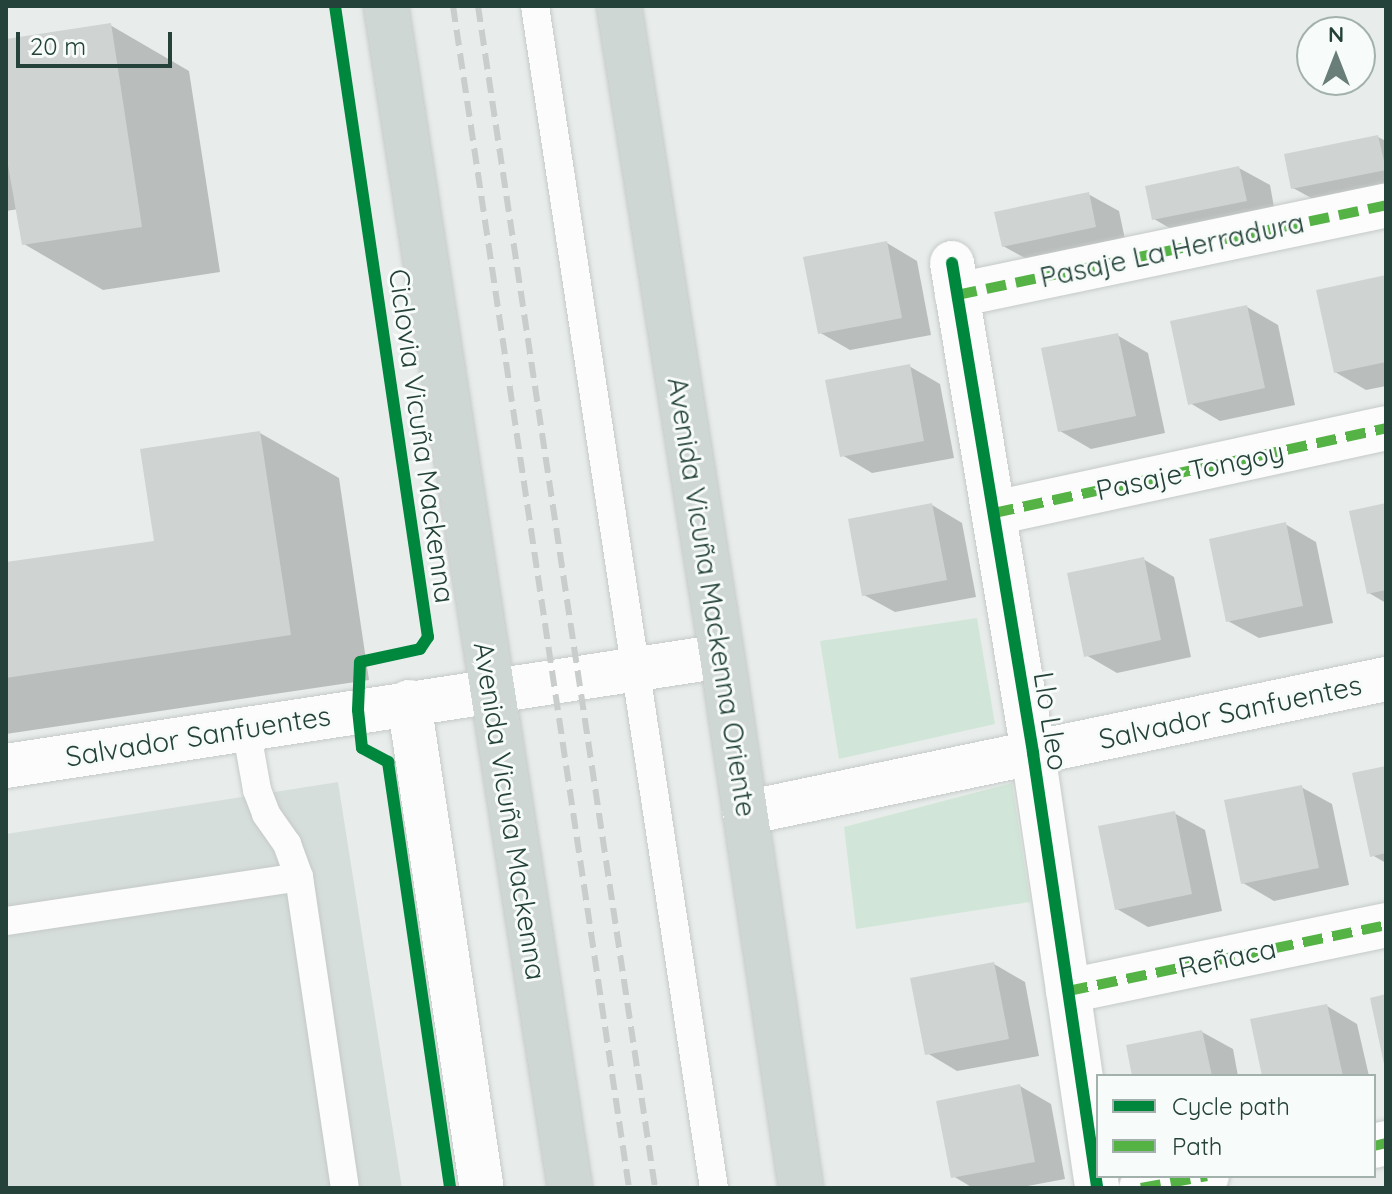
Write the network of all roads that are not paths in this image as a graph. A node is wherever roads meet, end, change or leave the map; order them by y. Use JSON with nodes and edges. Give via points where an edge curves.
{"nodes":[{"id":1,"x":386,"y":6,"type":"edge"},
{"id":2,"x":535,"y":6,"type":"edge"},
{"id":3,"x":619,"y":6,"type":"edge"},
{"id":4,"x":1386,"y":205,"type":"edge"},
{"id":5,"x":955,"y":279,"type":"joint"},
{"id":6,"x":1386,"y":428,"type":"edge"},
{"id":7,"x":994,"y":513,"type":"junction"},
{"id":8,"x":722,"y":656,"type":"junction"},
{"id":9,"x":636,"y":668,"type":"junction"},
{"id":10,"x":1386,"y":679,"type":"edge"},
{"id":11,"x":491,"y":689,"type":"junction"},
{"id":12,"x":409,"y":702,"type":"junction"},
{"id":13,"x":246,"y":728,"type":"junction"},
{"id":14,"x":1033,"y":753,"type":"junction"},
{"id":15,"x":6,"y":766,"type":"edge"},
{"id":16,"x":745,"y":813,"type":"junction"},
{"id":17,"x":299,"y":877,"type":"junction"},
{"id":18,"x":6,"y":921,"type":"edge"},
{"id":19,"x":1386,"y":925,"type":"edge"},
{"id":20,"x":1068,"y":991,"type":"junction"},
{"id":21,"x":1196,"y":1178,"type":"edge"},
{"id":22,"x":345,"y":1188,"type":"edge"},
{"id":23,"x":482,"y":1188,"type":"edge"},
{"id":24,"x":570,"y":1188,"type":"edge"},
{"id":25,"x":714,"y":1188,"type":"edge"},
{"id":26,"x":801,"y":1188,"type":"edge"},
{"id":27,"x":1097,"y":1188,"type":"edge"},
{"id":28,"x":1141,"y":1188,"type":"edge"}],
"edges":[{"from":1,"to":11,"type":"main road","name":"Avenida Vicuña Mackenna"},
{"from":2,"to":9,"type":"lane"},
{"from":3,"to":8,"type":"main road","name":"Avenida Vicuña Mackenna Oriente"},
{"from":4,"to":5,"type":"street","name":"Pasaje La Herradura"},
{"from":5,"to":7,"type":"street","name":"Llo Lleo"},
{"from":6,"to":7,"type":"street","name":"Pasaje Tongoy"},
{"from":7,"to":14,"type":"street","name":"Llo Lleo"},
{"from":8,"to":9,"type":"street","name":"Salvador Sanfuentes"},
{"from":8,"to":16,"type":"main road","name":"Avenida Vicuña Mackenna Oriente"},
{"from":9,"to":11,"type":"street","name":"Salvador Sanfuentes"},
{"from":9,"to":25,"type":"lane"},
{"from":10,"to":14,"type":"street","name":"Salvador Sanfuentes"},
{"from":11,"to":12,"type":"street","name":"Salvador Sanfuentes"},
{"from":11,"to":24,"type":"main road","name":"Avenida Vicuña Mackenna"},
{"from":12,"to":13,"type":"street","name":"Salvador Sanfuentes"},
{"from":12,"to":23,"type":"street"},
{"from":13,"to":15,"type":"street","name":"Salvador Sanfuentes"},
{"from":13,"to":17,"type":"lane","via":[[257,790]]},
{"from":14,"to":16,"type":"street","name":"Salvador Sanfuentes"},
{"from":14,"to":20,"type":"street","name":"Llo Lleo"},
{"from":16,"to":26,"type":"main road","name":"Avenida Vicuña Mackenna Oriente"},
{"from":17,"to":18,"type":"lane"},
{"from":17,"to":22,"type":"lane"},
{"from":19,"to":20,"type":"street","name":"Reñaca"},
{"from":20,"to":27,"type":"street","name":"Llo Lleo"},
{"from":21,"to":28,"type":"street"}]}
